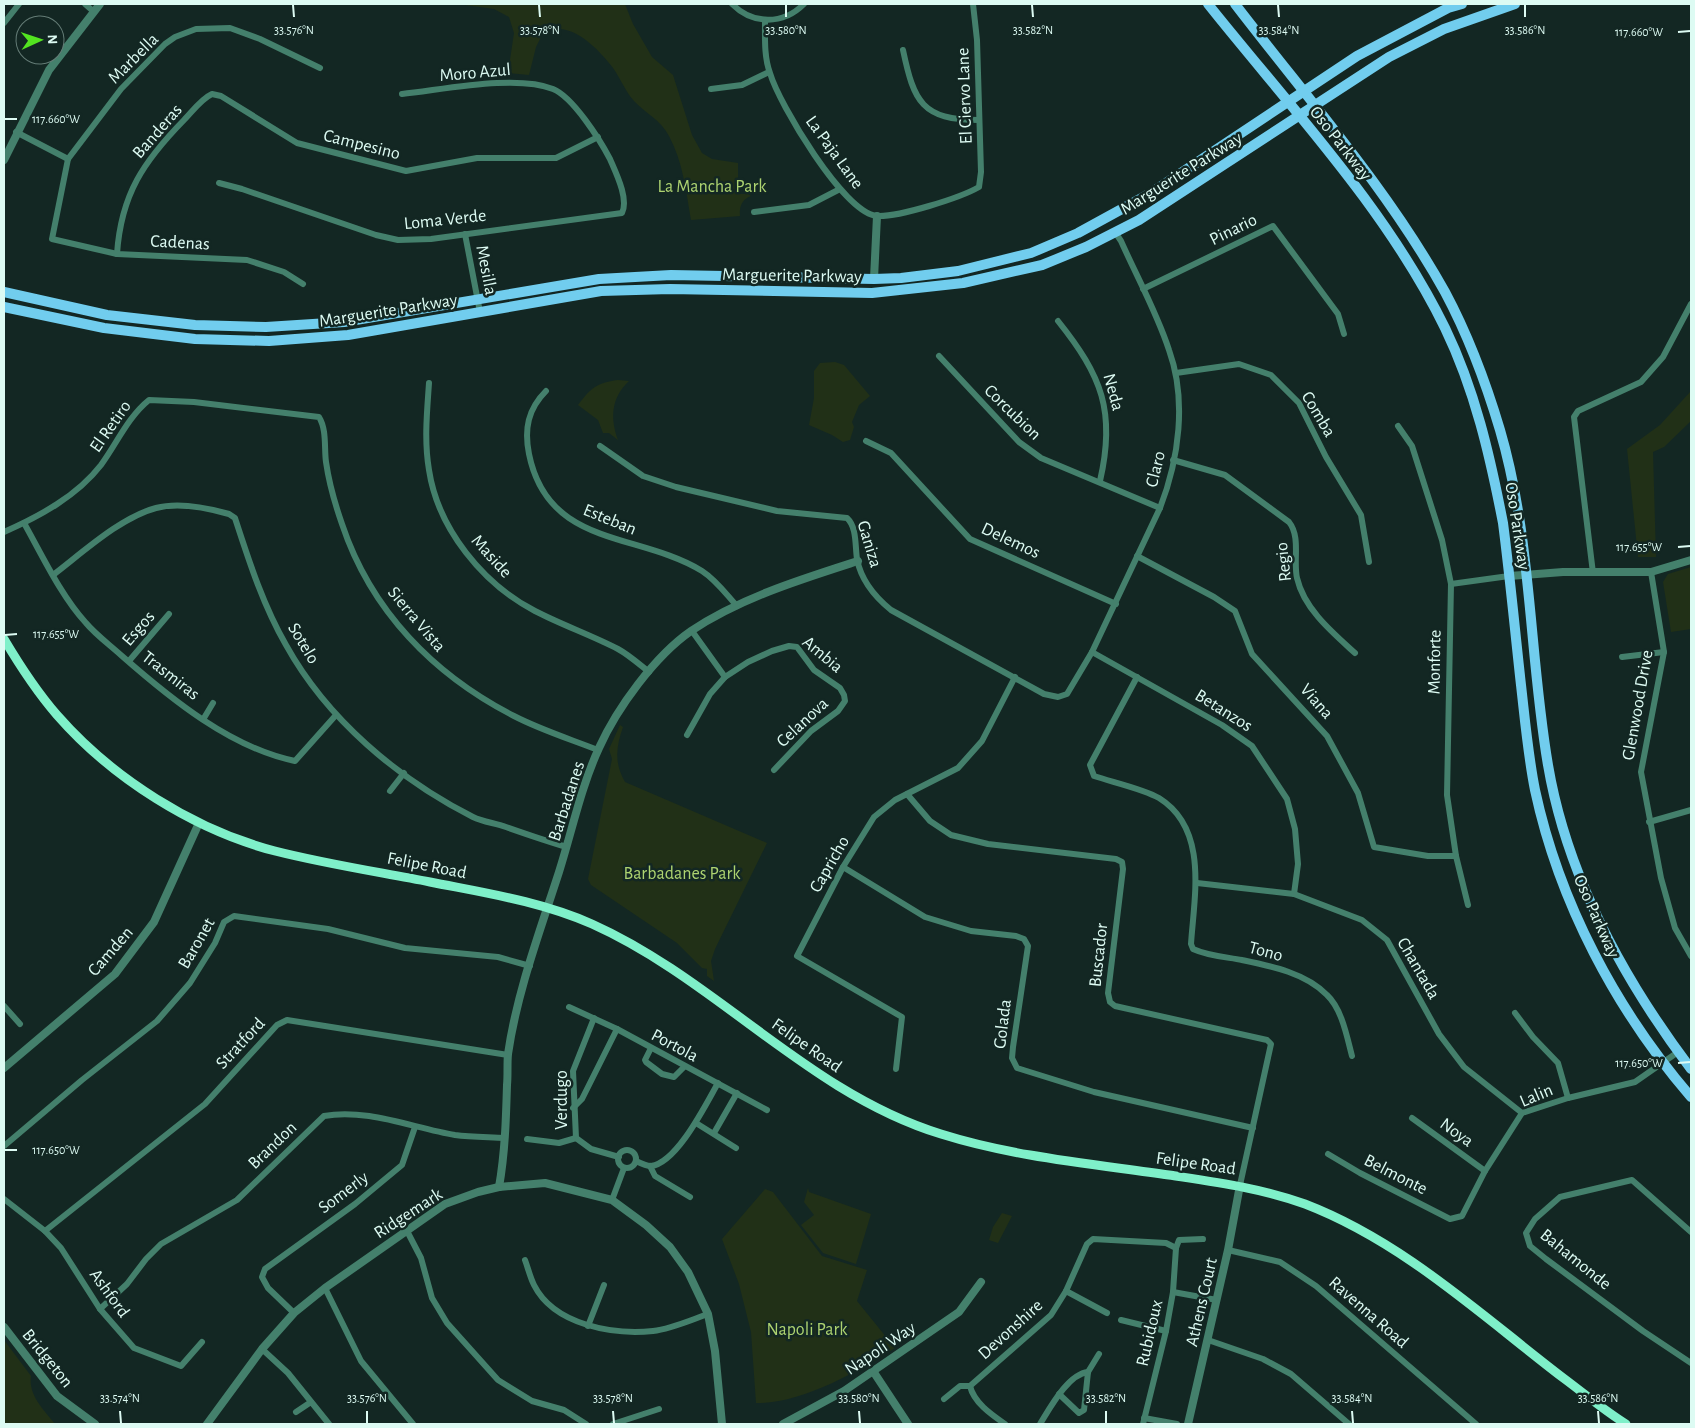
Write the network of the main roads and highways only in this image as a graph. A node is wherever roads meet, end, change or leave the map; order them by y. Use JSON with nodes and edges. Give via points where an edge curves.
{"nodes":[{"id":1,"x":1208,"y":4,"type":"edge"},
{"id":2,"x":1235,"y":4,"type":"edge"},
{"id":3,"x":1462,"y":4,"type":"edge"},
{"id":4,"x":1515,"y":4,"type":"edge"},
{"id":5,"x":1303,"y":93,"type":"junction"},
{"id":6,"x":1289,"y":103,"type":"junction"},
{"id":7,"x":1313,"y":106,"type":"junction"},
{"id":8,"x":1299,"y":116,"type":"junction"},
{"id":9,"x":4,"y":292,"type":"edge"},
{"id":10,"x":4,"y":307,"type":"edge"},
{"id":11,"x":4,"y":639,"type":"edge"},
{"id":12,"x":1691,"y":1069,"type":"edge"},
{"id":13,"x":1691,"y":1097,"type":"edge"},
{"id":14,"x":1626,"y":1424,"type":"edge"}],
"edges":[{"from":1,"to":6,"type":"main road","name":"Oso Parkway"},
{"from":2,"to":5,"type":"main road","name":"Oso Parkway"},
{"from":3,"to":5,"type":"main road","name":"Marguerite Parkway","via":[[1356,56]]},
{"from":4,"to":7,"type":"main road","name":"Marguerite Parkway","via":[[1444,29],[1384,61]]},
{"from":5,"to":6,"type":"main road","name":"Marguerite Parkway"},
{"from":5,"to":7,"type":"main road","name":"Oso Parkway"},
{"from":6,"to":8,"type":"main road","name":"Oso Parkway"},
{"from":6,"to":9,"type":"main road","name":"Marguerite Parkway","via":[[1151,193],[1078,233],[1039,250],[958,271],[874,279],[662,275],[599,279],[344,322],[266,327],[195,325],[106,315]]},
{"from":7,"to":8,"type":"main road","name":"Marguerite Parkway"},
{"from":7,"to":12,"type":"main road","name":"Oso Parkway","via":[[1406,227],[1447,296],[1466,337],[1507,454],[1517,500],[1543,734],[1554,798],[1586,892],[1611,944],[1639,996]]},
{"from":8,"to":10,"type":"main road","name":"Marguerite Parkway","via":[[1139,220],[1115,232],[1042,265],[963,283],[872,293],[670,289],[601,291],[348,335],[269,341],[195,339],[104,328]]},
{"from":8,"to":13,"type":"main road","name":"Oso Parkway","via":[[1388,231],[1445,328],[1463,371],[1484,434],[1503,523],[1529,754],[1546,831],[1585,935],[1621,1001],[1663,1063]]},
{"from":11,"to":14,"type":"main road","name":"Felipe Road","via":[[20,667],[58,716],[139,789],[199,824],[272,850],[546,906],[591,924],[654,957],[859,1100],[909,1123],[990,1147],[1240,1185],[1304,1204],[1398,1252]]}]}
